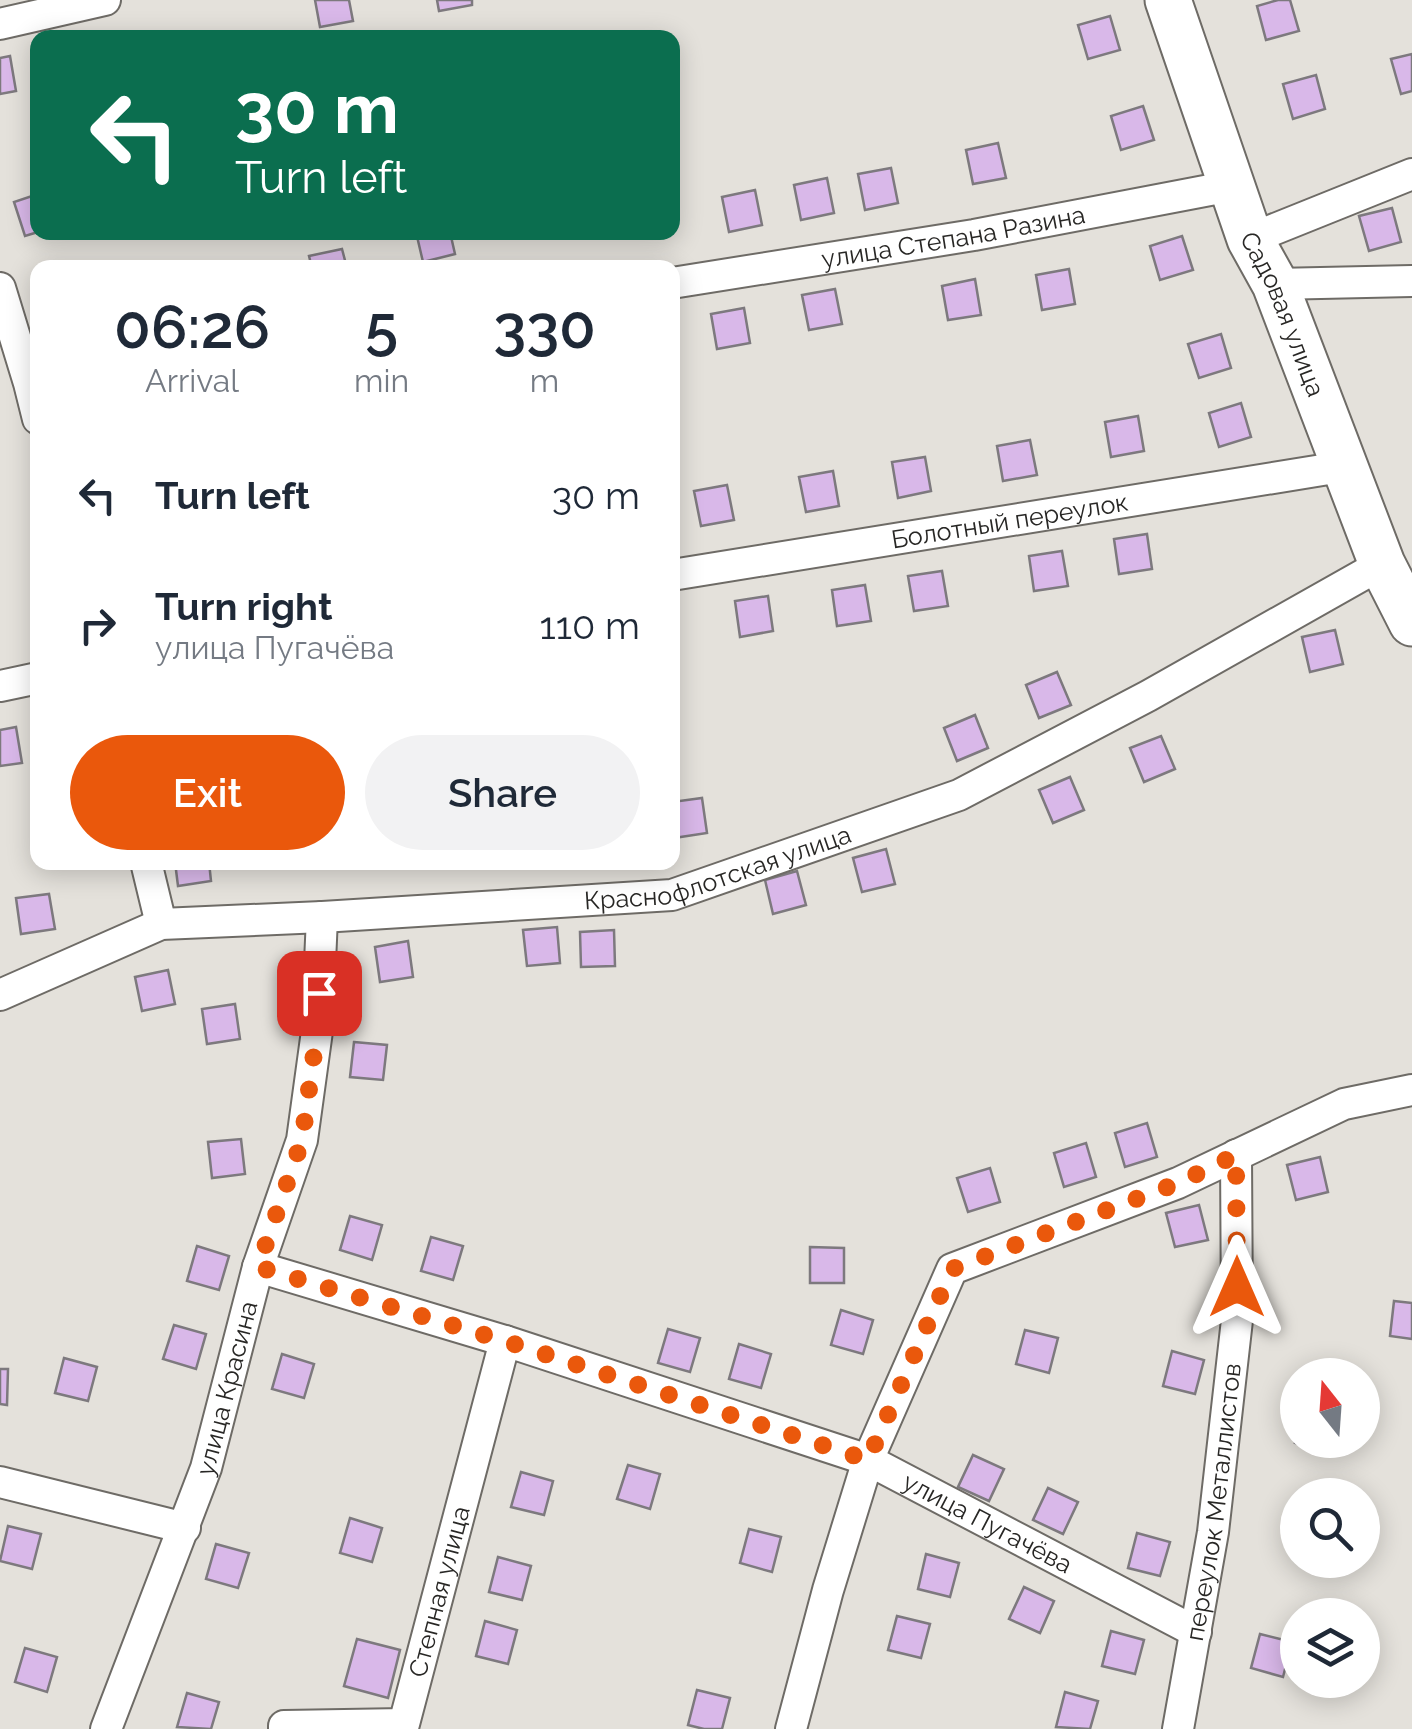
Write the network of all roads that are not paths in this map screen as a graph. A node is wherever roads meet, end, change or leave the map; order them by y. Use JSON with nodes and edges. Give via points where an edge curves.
{"nodes":[{"id":1,"x":105,"y":0,"type":"edge"},
{"id":2,"x":1168,"y":0,"type":"edge"},
{"id":3,"x":0,"y":24,"type":"edge"},
{"id":4,"x":1412,"y":174,"type":"edge"},
{"id":5,"x":1231,"y":186,"type":"junction"},
{"id":6,"x":1250,"y":240,"type":"junction"},
{"id":7,"x":1412,"y":280,"type":"edge"},
{"id":8,"x":680,"y":282,"type":"edge"},
{"id":9,"x":1275,"y":284,"type":"junction"},
{"id":10,"x":0,"y":288,"type":"edge"},
{"id":11,"x":22,"y":386,"type":"edge"},
{"id":12,"x":1347,"y":466,"type":"junction"},
{"id":13,"x":1382,"y":564,"type":"junction"},
{"id":14,"x":680,"y":574,"type":"edge"},
{"id":15,"x":1412,"y":623,"type":"edge"},
{"id":16,"x":30,"y":680,"type":"edge"},
{"id":17,"x":0,"y":686,"type":"edge"},
{"id":18,"x":148,"y":870,"type":"edge"},
{"id":19,"x":322,"y":916,"type":"junction"},
{"id":20,"x":160,"y":924,"type":"junction"},
{"id":21,"x":0,"y":995,"type":"edge"},
{"id":22,"x":1412,"y":1090,"type":"edge"},
{"id":23,"x":1236,"y":1155,"type":"junction"},
{"id":24,"x":258,"y":1267,"type":"junction"},
{"id":25,"x":505,"y":1341,"type":"junction"},
{"id":26,"x":868,"y":1460,"type":"junction"},
{"id":27,"x":0,"y":1482,"type":"edge"},
{"id":28,"x":184,"y":1528,"type":"junction"},
{"id":29,"x":1196,"y":1632,"type":"junction"},
{"id":30,"x":106,"y":1729,"type":"edge"},
{"id":31,"x":284,"y":1729,"type":"edge"},
{"id":32,"x":791,"y":1729,"type":"edge"},
{"id":33,"x":1178,"y":1729,"type":"edge"}],
"edges":[{"from":1,"to":3,"type":"street"},
{"from":2,"to":5,"type":"street","name":"Садовая улица"},
{"from":4,"to":6,"type":"street"},
{"from":5,"to":6,"type":"street","name":"Садовая улица"},
{"from":5,"to":8,"type":"street","name":"улица Степана Разина"},
{"from":6,"to":9,"type":"street","name":"Садовая улица"},
{"from":7,"to":9,"type":"street"},
{"from":9,"to":12,"type":"street","name":"Садовая улица"},
{"from":10,"to":11,"type":"street"},
{"from":12,"to":13,"type":"street","name":"Садовая улица"},
{"from":12,"to":14,"type":"street","name":"Болотный переулок"},
{"from":13,"to":15,"type":"street","name":"Садовая улица"},
{"from":13,"to":19,"type":"street","name":"Краснофлотская улица","via":[[959,795],[672,895]]},
{"from":16,"to":17,"type":"street"},
{"from":18,"to":20,"type":"street"},
{"from":19,"to":20,"type":"street","name":"Краснофлотская улица"},
{"from":19,"to":24,"type":"street","name":"улица Красина","via":[[317,1032],[302,1140]]},
{"from":20,"to":21,"type":"street","name":"Краснофлотская улица"},
{"from":22,"to":23,"type":"street","via":[[1344,1104]]},
{"from":23,"to":26,"type":"street","via":[[952,1269]]},
{"from":23,"to":29,"type":"street","name":"переулок Металлистов","via":[[1237,1320]]},
{"from":24,"to":25,"type":"street","name":"улица Пугачёва"},
{"from":24,"to":28,"type":"street","name":"улица Красина"},
{"from":25,"to":26,"type":"street","name":"улица Пугачёва"},
{"from":25,"to":31,"type":"street","name":"Степная улица","via":[[404,1724]]},
{"from":26,"to":29,"type":"street","name":"улица Пугачёва"},
{"from":26,"to":32,"type":"street"},
{"from":27,"to":28,"type":"street"},
{"from":28,"to":30,"type":"street","name":"улица Красина"},
{"from":29,"to":33,"type":"street","name":"переулок Металлистов"}]}
